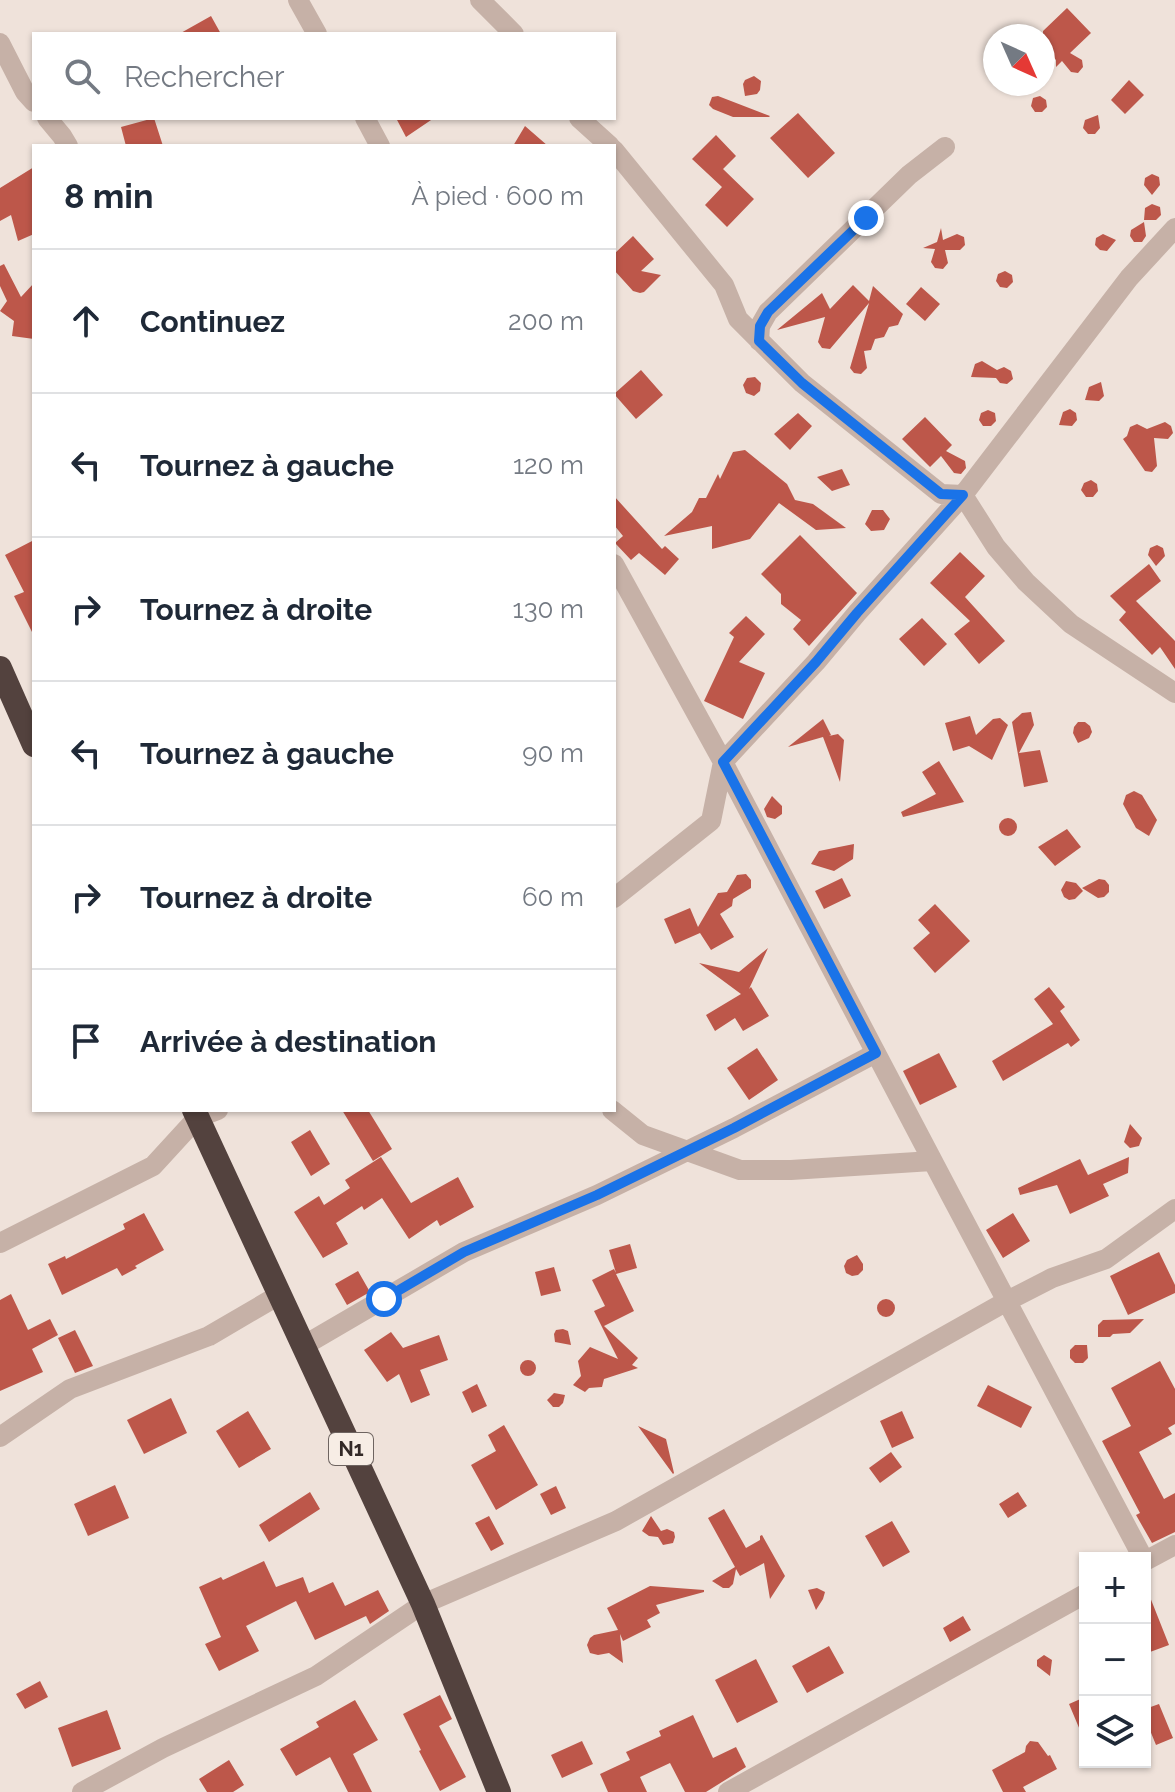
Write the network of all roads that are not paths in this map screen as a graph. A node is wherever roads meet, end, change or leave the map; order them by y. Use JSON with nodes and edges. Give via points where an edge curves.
{"nodes":[{"id":1,"x":298,"y":0,"type":"edge"},
{"id":2,"x":480,"y":0,"type":"edge"},
{"id":3,"x":316,"y":32,"type":"edge"},
{"id":4,"x":512,"y":32,"type":"edge"},
{"id":5,"x":0,"y":43,"type":"edge"},
{"id":6,"x":32,"y":100,"type":"edge"},
{"id":7,"x":49,"y":120,"type":"edge"},
{"id":8,"x":366,"y":120,"type":"edge"},
{"id":9,"x":581,"y":120,"type":"edge"},
{"id":10,"x":67,"y":144,"type":"edge"},
{"id":11,"x":379,"y":144,"type":"edge"},
{"id":12,"x":608,"y":144,"type":"edge"},
{"id":13,"x":945,"y":147,"type":"dead end"},
{"id":14,"x":616,"y":153,"type":"edge"},
{"id":15,"x":1175,"y":228,"type":"edge"},
{"id":16,"x":759,"y":341,"type":"junction"},
{"id":17,"x":963,"y":495,"type":"junction"},
{"id":18,"x":616,"y":568,"type":"edge"},
{"id":19,"x":0,"y":668,"type":"edge"},
{"id":20,"x":1175,"y":693,"type":"edge"},
{"id":21,"x":32,"y":740,"type":"edge"},
{"id":22,"x":723,"y":762,"type":"junction"},
{"id":23,"x":616,"y":896,"type":"edge"},
{"id":24,"x":876,"y":1053,"type":"junction"},
{"id":25,"x":614,"y":1112,"type":"edge"},
{"id":26,"x":203,"y":1113,"type":"edge"},
{"id":27,"x":685,"y":1152,"type":"junction"},
{"id":28,"x":932,"y":1161,"type":"junction"},
{"id":29,"x":1175,"y":1209,"type":"edge"},
{"id":30,"x":0,"y":1243,"type":"edge"},
{"id":31,"x":279,"y":1295,"type":"junction"},
{"id":32,"x":1007,"y":1301,"type":"junction"},
{"id":33,"x":303,"y":1346,"type":"junction"},
{"id":34,"x":0,"y":1437,"type":"edge"},
{"id":35,"x":1175,"y":1545,"type":"edge"},
{"id":36,"x":1141,"y":1552,"type":"edge"},
{"id":37,"x":1151,"y":1557,"type":"edge"},
{"id":38,"x":1079,"y":1597,"type":"edge"},
{"id":39,"x":423,"y":1604,"type":"junction"},
{"id":40,"x":82,"y":1792,"type":"edge"},
{"id":41,"x":499,"y":1792,"type":"edge"},
{"id":42,"x":728,"y":1792,"type":"edge"}],
"edges":[{"from":1,"to":3,"type":"street"},
{"from":2,"to":4,"type":"street"},
{"from":5,"to":6,"type":"street"},
{"from":7,"to":10,"type":"street"},
{"from":8,"to":11,"type":"street"},
{"from":9,"to":12,"type":"street"},
{"from":13,"to":16,"type":"street","via":[[909,175],[768,312]]},
{"from":14,"to":16,"type":"street","via":[[724,285],[738,319]]},
{"from":15,"to":17,"type":"street","via":[[1129,278]]},
{"from":16,"to":17,"type":"street","via":[[802,383],[941,494]]},
{"from":17,"to":20,"type":"street","via":[[1026,582],[1071,624]]},
{"from":17,"to":22,"type":"street"},
{"from":18,"to":22,"type":"street"},
{"from":19,"to":21,"type":"highway"},
{"from":22,"to":23,"type":"street","via":[[711,821]]},
{"from":22,"to":24,"type":"street"},
{"from":24,"to":27,"type":"street"},
{"from":24,"to":28,"type":"street"},
{"from":25,"to":27,"type":"street","via":[[643,1135]]},
{"from":26,"to":30,"type":"street","via":[[153,1166]]},
{"from":26,"to":31,"type":"highway","number":"N1"},
{"from":27,"to":28,"type":"street","via":[[740,1170]]},
{"from":27,"to":33,"type":"street","via":[[464,1252]]},
{"from":28,"to":32,"type":"street"},
{"from":29,"to":32,"type":"street","via":[[1106,1259]]},
{"from":31,"to":33,"type":"highway","number":"N1"},
{"from":31,"to":34,"type":"street","via":[[209,1336],[70,1389]]},
{"from":32,"to":36,"type":"street"},
{"from":32,"to":39,"type":"street","via":[[616,1521]]},
{"from":33,"to":39,"type":"highway","number":"N1"},
{"from":35,"to":37,"type":"street"},
{"from":38,"to":42,"type":"street"},
{"from":39,"to":40,"type":"street","via":[[316,1676]]},
{"from":39,"to":41,"type":"highway","number":"N1"}]}
